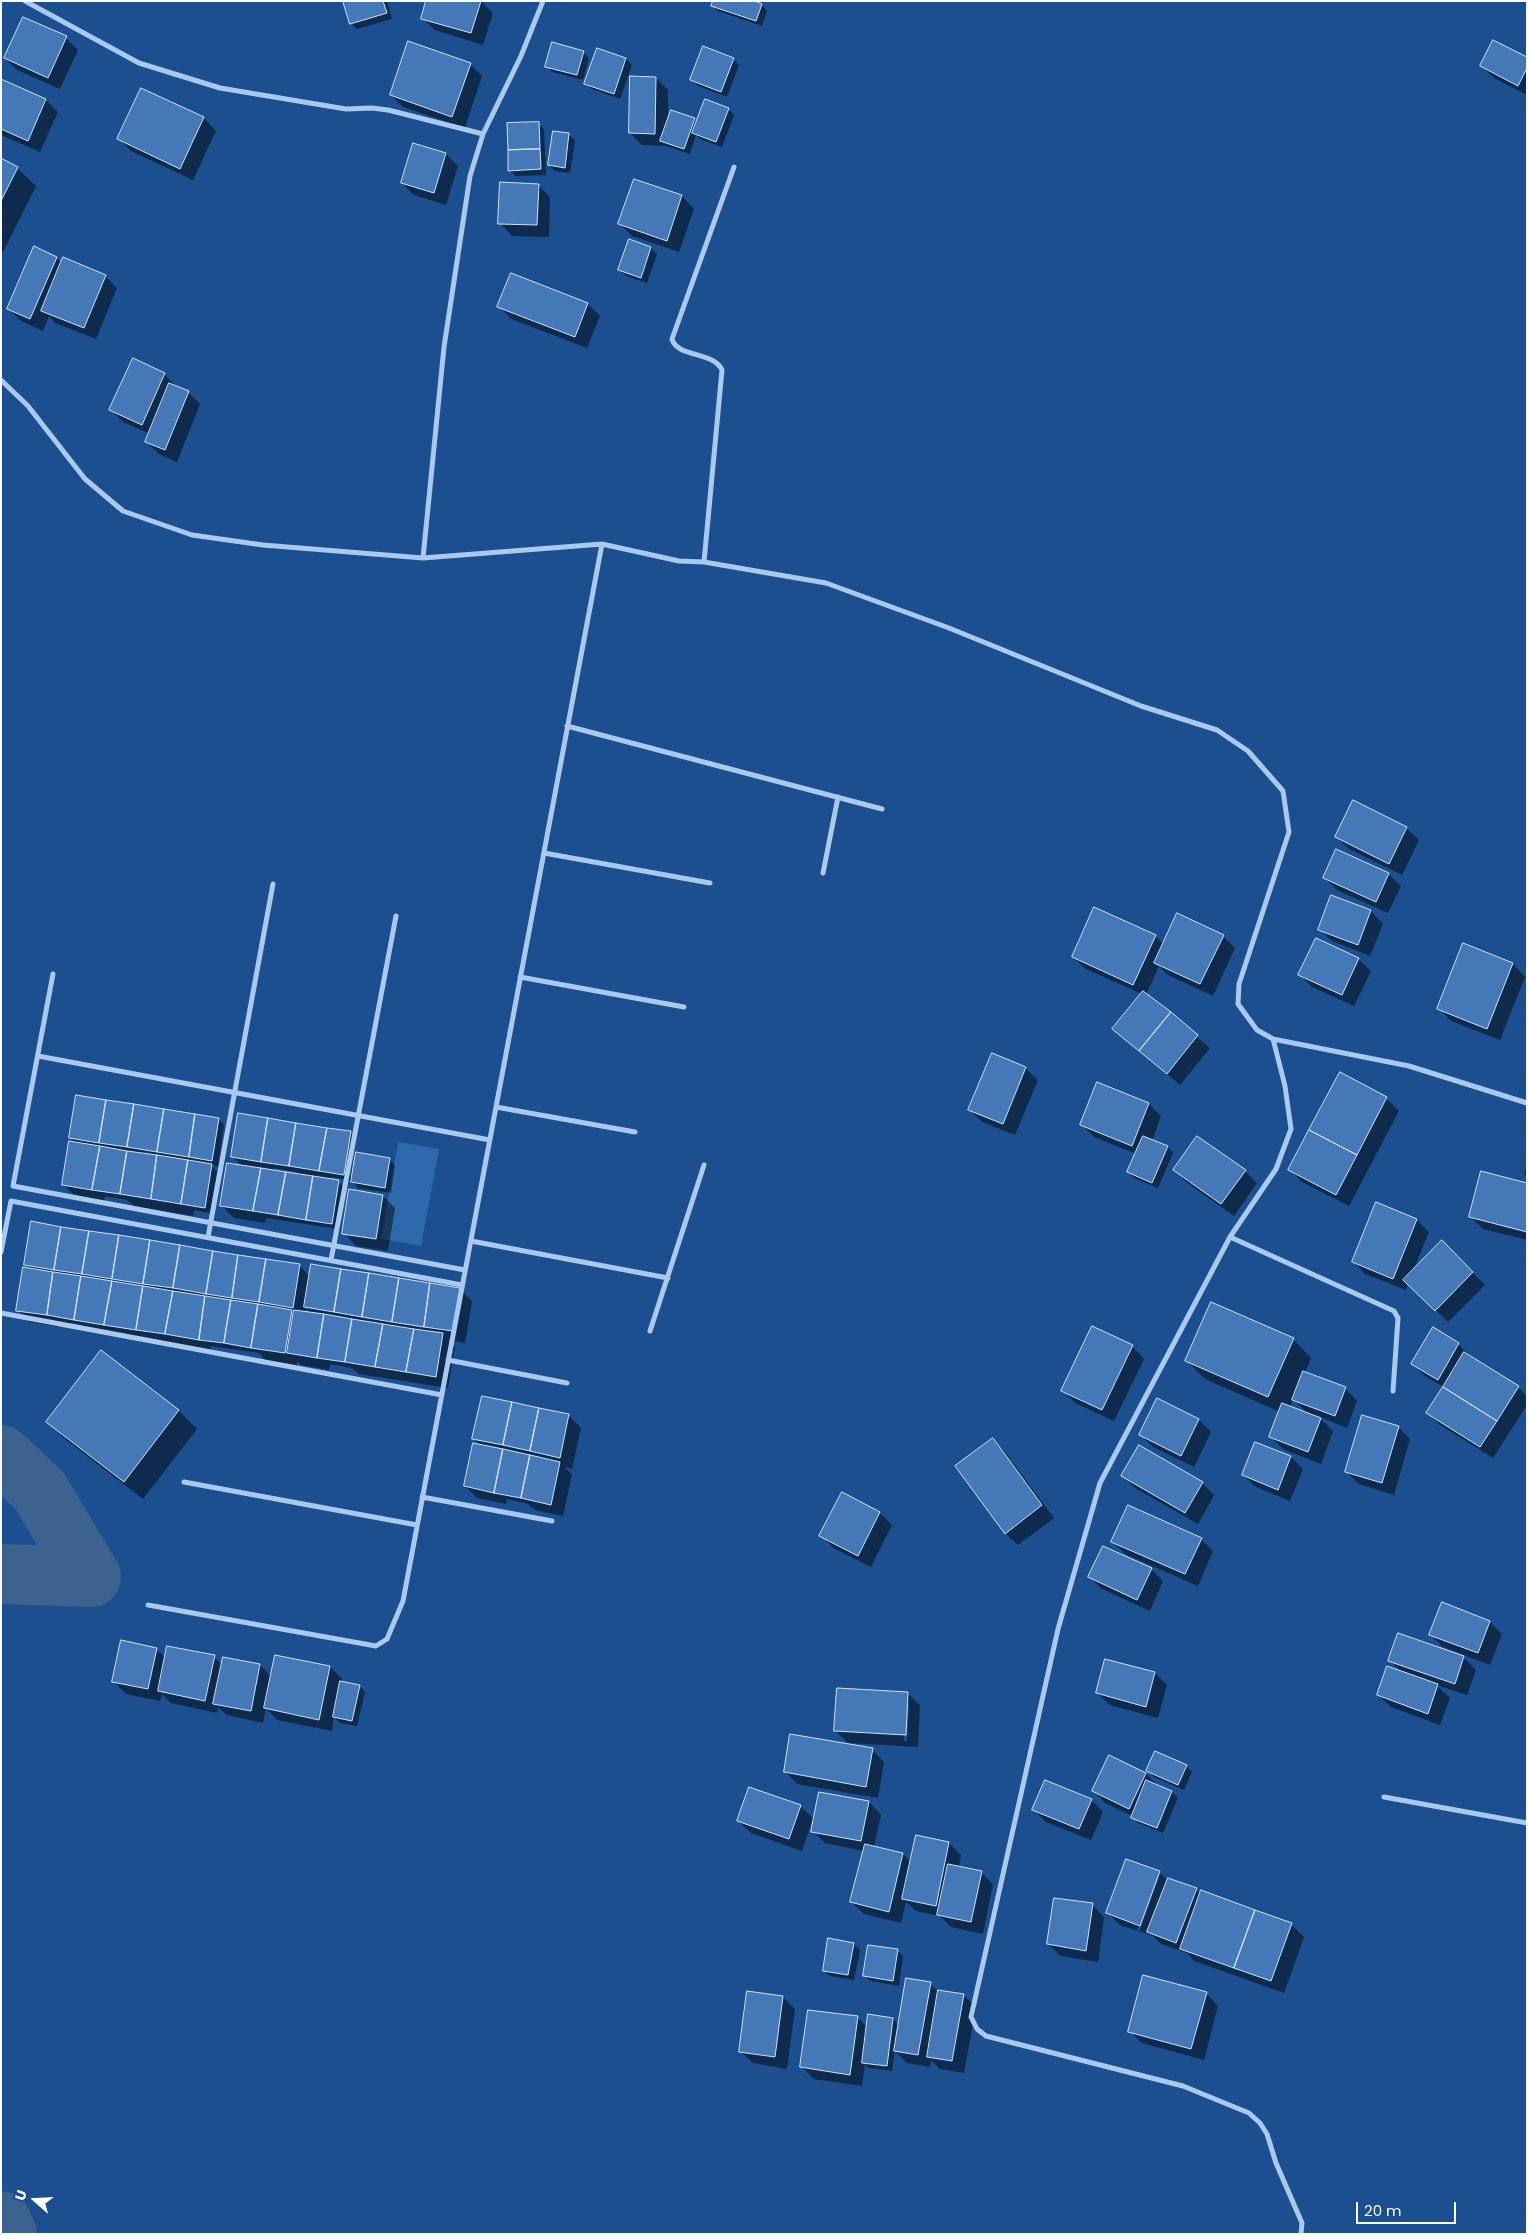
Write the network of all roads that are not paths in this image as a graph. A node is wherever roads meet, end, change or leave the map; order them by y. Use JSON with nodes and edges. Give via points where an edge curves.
{"nodes":[{"id":1,"x":25,"y":1,"type":"edge"},
{"id":2,"x":544,"y":1,"type":"edge"},
{"id":3,"x":483,"y":134,"type":"junction"},
{"id":4,"x":734,"y":167,"type":"dead end"},
{"id":5,"x":1,"y":380,"type":"edge"},
{"id":6,"x":602,"y":544,"type":"junction"},
{"id":7,"x":423,"y":558,"type":"junction"},
{"id":8,"x":704,"y":562,"type":"junction"},
{"id":9,"x":568,"y":726,"type":"junction"},
{"id":10,"x":838,"y":797,"type":"junction"},
{"id":11,"x":882,"y":809,"type":"dead end"},
{"id":12,"x":544,"y":853,"type":"junction"},
{"id":13,"x":824,"y":873,"type":"dead end"},
{"id":14,"x":710,"y":883,"type":"dead end"},
{"id":15,"x":273,"y":884,"type":"dead end"},
{"id":16,"x":396,"y":916,"type":"dead end"},
{"id":17,"x":53,"y":974,"type":"dead end"},
{"id":18,"x":520,"y":978,"type":"junction"},
{"id":19,"x":684,"y":1007,"type":"dead end"},
{"id":20,"x":1273,"y":1039,"type":"junction"},
{"id":21,"x":38,"y":1056,"type":"junction"},
{"id":22,"x":234,"y":1092,"type":"junction"},
{"id":23,"x":1527,"y":1104,"type":"edge"},
{"id":24,"x":496,"y":1107,"type":"junction"},
{"id":25,"x":358,"y":1116,"type":"junction"},
{"id":26,"x":635,"y":1132,"type":"dead end"},
{"id":27,"x":490,"y":1140,"type":"junction"},
{"id":28,"x":704,"y":1165,"type":"dead end"},
{"id":29,"x":211,"y":1222,"type":"junction"},
{"id":30,"x":208,"y":1237,"type":"junction"},
{"id":31,"x":1230,"y":1237,"type":"junction"},
{"id":32,"x":471,"y":1241,"type":"junction"},
{"id":33,"x":334,"y":1245,"type":"junction"},
{"id":34,"x":1,"y":1252,"type":"edge"},
{"id":35,"x":331,"y":1260,"type":"junction"},
{"id":36,"x":465,"y":1270,"type":"junction"},
{"id":37,"x":668,"y":1278,"type":"junction"},
{"id":38,"x":462,"y":1285,"type":"junction"},
{"id":39,"x":1,"y":1313,"type":"edge"},
{"id":40,"x":650,"y":1331,"type":"dead end"},
{"id":41,"x":448,"y":1360,"type":"junction"},
{"id":42,"x":567,"y":1383,"type":"dead end"},
{"id":43,"x":1393,"y":1391,"type":"dead end"},
{"id":44,"x":442,"y":1395,"type":"junction"},
{"id":45,"x":184,"y":1482,"type":"dead end"},
{"id":46,"x":422,"y":1497,"type":"junction"},
{"id":47,"x":552,"y":1521,"type":"dead end"},
{"id":48,"x":417,"y":1525,"type":"junction"},
{"id":49,"x":148,"y":1605,"type":"dead end"},
{"id":50,"x":1384,"y":1797,"type":"dead end"},
{"id":51,"x":1527,"y":1823,"type":"edge"},
{"id":52,"x":1301,"y":2234,"type":"edge"}],
"edges":[{"from":1,"to":3,"type":"street","via":[[139,63],[220,88],[346,109],[388,110]]},
{"from":2,"to":3,"type":"street"},
{"from":3,"to":7,"type":"street","via":[[470,176],[444,348]]},
{"from":4,"to":8,"type":"street","via":[[672,339],[673,344],[714,361],[722,370]]},
{"from":5,"to":7,"type":"street","via":[[28,406],[85,479],[123,512],[192,535],[263,545]]},
{"from":6,"to":7,"type":"street"},
{"from":6,"to":8,"type":"street","via":[[679,561]]},
{"from":6,"to":9,"type":"street"},
{"from":8,"to":20,"type":"street","via":[[826,583],[949,628],[1141,706],[1217,730],[1248,751],[1283,791],[1289,832],[1239,984],[1238,1004],[1257,1030]]},
{"from":9,"to":10,"type":"street"},
{"from":9,"to":12,"type":"street"},
{"from":10,"to":11,"type":"street"},
{"from":10,"to":13,"type":"street"},
{"from":12,"to":14,"type":"street"},
{"from":12,"to":18,"type":"street"},
{"from":15,"to":22,"type":"street"},
{"from":16,"to":25,"type":"street"},
{"from":17,"to":21,"type":"street"},
{"from":18,"to":19,"type":"street"},
{"from":18,"to":24,"type":"street"},
{"from":20,"to":23,"type":"street","via":[[1409,1066]]},
{"from":20,"to":31,"type":"street","via":[[1292,1129],[1276,1169]]},
{"from":21,"to":22,"type":"street"},
{"from":21,"to":29,"type":"street","via":[[13,1186]]},
{"from":22,"to":25,"type":"street"},
{"from":22,"to":29,"type":"street"},
{"from":24,"to":26,"type":"street"},
{"from":24,"to":27,"type":"street"},
{"from":25,"to":27,"type":"street"},
{"from":25,"to":33,"type":"street"},
{"from":27,"to":32,"type":"street"},
{"from":28,"to":37,"type":"street"},
{"from":29,"to":30,"type":"street"},
{"from":29,"to":33,"type":"street"},
{"from":30,"to":34,"type":"street","via":[[11,1201]]},
{"from":30,"to":35,"type":"street"},
{"from":31,"to":43,"type":"street","via":[[1394,1311],[1398,1318]]},
{"from":31,"to":52,"type":"street","via":[[1100,1483],[1058,1629],[971,2017],[977,2029],[986,2036],[1183,2086],[1249,2113],[1267,2134],[1302,2223]]},
{"from":32,"to":36,"type":"street"},
{"from":32,"to":37,"type":"street"},
{"from":33,"to":35,"type":"street"},
{"from":33,"to":36,"type":"street"},
{"from":35,"to":38,"type":"street"},
{"from":36,"to":38,"type":"street"},
{"from":37,"to":40,"type":"street"},
{"from":38,"to":41,"type":"street"},
{"from":39,"to":44,"type":"street"},
{"from":41,"to":42,"type":"street"},
{"from":41,"to":44,"type":"street"},
{"from":44,"to":46,"type":"street"},
{"from":45,"to":48,"type":"street"},
{"from":46,"to":47,"type":"street"},
{"from":46,"to":48,"type":"street"},
{"from":48,"to":49,"type":"street","via":[[403,1601],[387,1638],[376,1646]]},
{"from":50,"to":51,"type":"street"}]}
